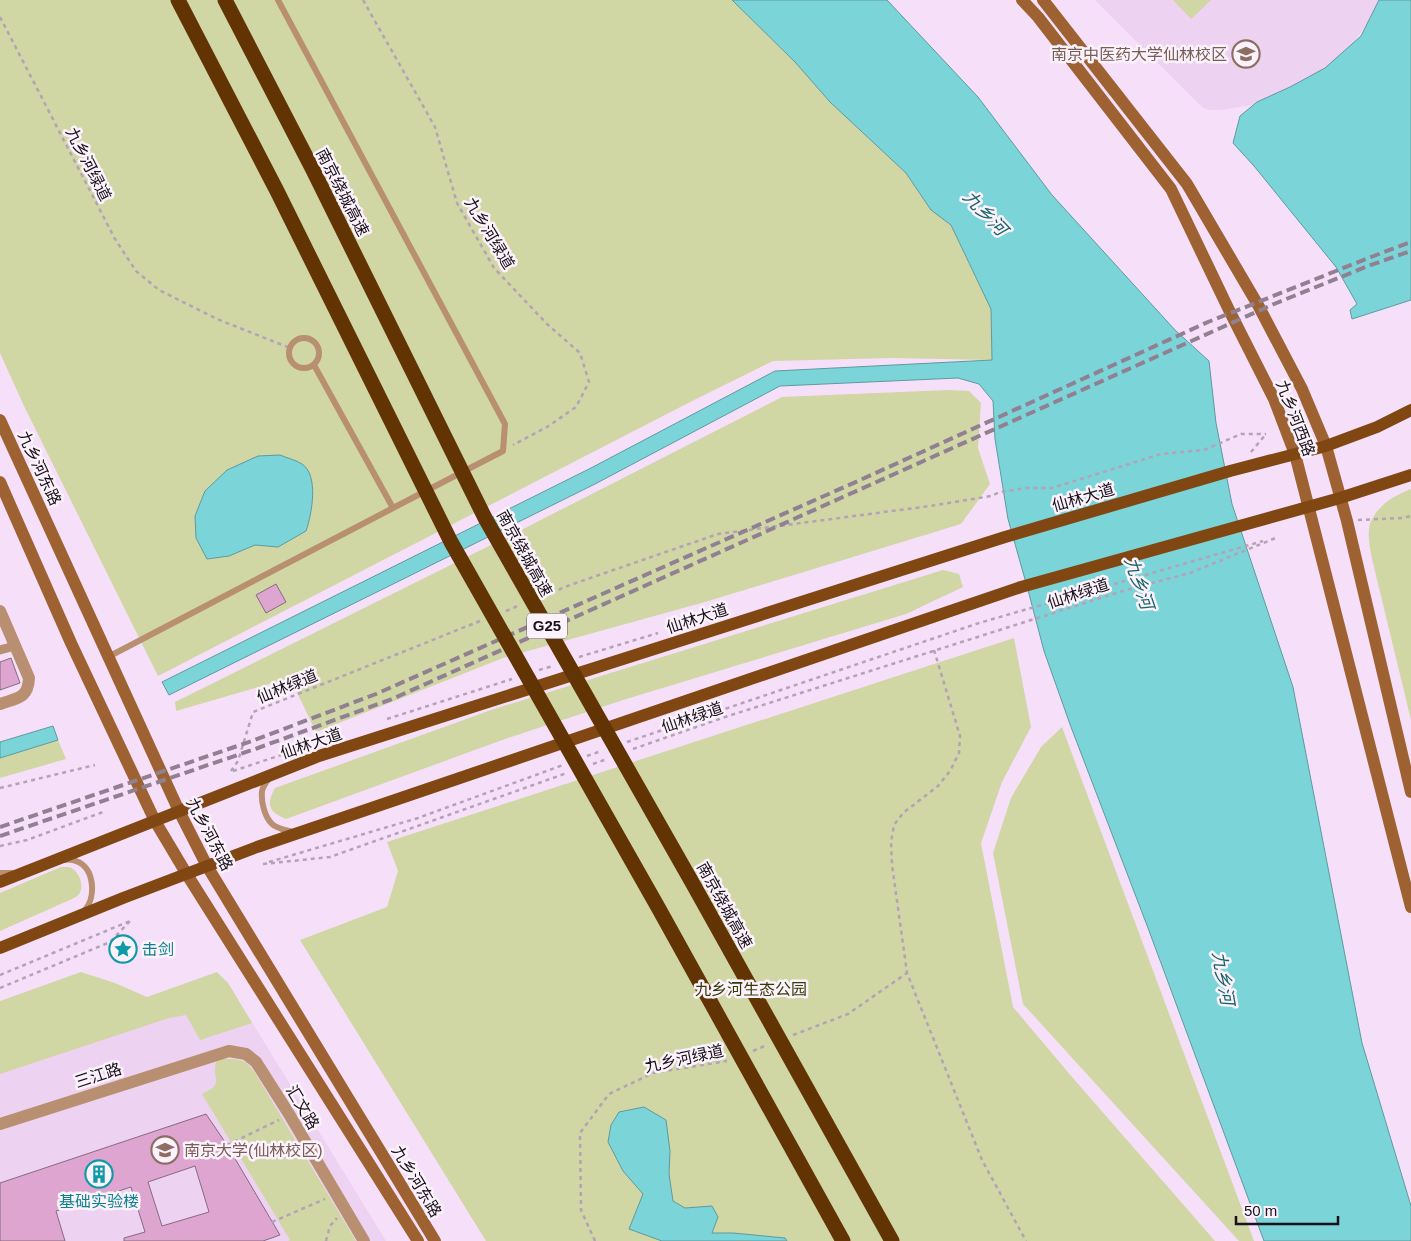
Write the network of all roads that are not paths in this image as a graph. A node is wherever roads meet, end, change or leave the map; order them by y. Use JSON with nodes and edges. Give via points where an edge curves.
{"nodes":[{"id":1,"x":178,"y":0,"type":"edge"},
{"id":2,"x":225,"y":0,"type":"edge"},
{"id":3,"x":278,"y":0,"type":"edge"},
{"id":4,"x":1022,"y":0,"type":"edge"},
{"id":5,"x":1043,"y":0,"type":"edge"},
{"id":6,"x":314,"y":365,"type":"junction"},
{"id":7,"x":1411,"y":410,"type":"edge"},
{"id":8,"x":0,"y":420,"type":"edge"},
{"id":9,"x":1326,"y":446,"type":"junction"},
{"id":10,"x":1295,"y":454,"type":"junction"},
{"id":11,"x":1411,"y":474,"type":"edge"},
{"id":12,"x":0,"y":482,"type":"edge"},
{"id":13,"x":1340,"y":498,"type":"junction"},
{"id":14,"x":1308,"y":506,"type":"junction"},
{"id":15,"x":393,"y":508,"type":"junction"},
{"id":16,"x":0,"y":611,"type":"edge"},
{"id":17,"x":15,"y":646,"type":"junction"},
{"id":18,"x":0,"y":650,"type":"edge"},
{"id":19,"x":108,"y":657,"type":"junction"},
{"id":20,"x":0,"y":704,"type":"edge"},
{"id":21,"x":272,"y":774,"type":"junction"},
{"id":22,"x":1411,"y":792,"type":"edge"},
{"id":23,"x":179,"y":811,"type":"junction"},
{"id":24,"x":155,"y":821,"type":"junction"},
{"id":25,"x":298,"y":833,"type":"junction"},
{"id":26,"x":58,"y":859,"type":"junction"},
{"id":27,"x":207,"y":866,"type":"junction"},
{"id":28,"x":26,"y":872,"type":"junction"},
{"id":29,"x":0,"y":873,"type":"edge"},
{"id":30,"x":186,"y":873,"type":"junction"},
{"id":31,"x":0,"y":882,"type":"edge"},
{"id":32,"x":1411,"y":907,"type":"edge"},
{"id":33,"x":81,"y":915,"type":"junction"},
{"id":34,"x":0,"y":948,"type":"edge"},
{"id":35,"x":206,"y":1058,"type":"joint"},
{"id":36,"x":0,"y":1124,"type":"edge"},
{"id":37,"x":364,"y":1241,"type":"edge"},
{"id":38,"x":418,"y":1241,"type":"edge"},
{"id":39,"x":434,"y":1241,"type":"edge"},
{"id":40,"x":843,"y":1241,"type":"edge"},
{"id":41,"x":892,"y":1241,"type":"edge"}],
"edges":[{"from":1,"to":40,"type":"highway","number":"G25","bridge":true,"via":[[451,542]]},
{"from":2,"to":41,"type":"highway","name":"南京绕城高速","number":"G25","bridge":true,"via":[[485,518]]},
{"from":3,"to":15,"type":"lane","via":[[505,424],[502,451]]},
{"from":4,"to":10,"type":"main road","name":"九乡河西路","via":[[1171,189],[1274,399]]},
{"from":5,"to":9,"type":"main road","name":"九乡河西路","via":[[1187,184],[1258,305],[1302,389]]},
{"from":6,"to":6,"type":"lane","via":[[305,368],[296,365],[290,358],[292,344],[306,338],[315,343],[319,356]]},
{"from":6,"to":15,"type":"lane"},
{"from":7,"to":9,"type":"main road","name":"仙林大道"},
{"from":8,"to":19,"type":"main road","name":"九乡河东路"},
{"from":9,"to":10,"type":"main road","name":"仙林大道"},
{"from":9,"to":13,"type":"main road","name":"九乡河西路"},
{"from":10,"to":14,"type":"main road","name":"九乡河西路"},
{"from":10,"to":21,"type":"main road","name":"仙林大道","via":[[1005,537],[319,756]]},
{"from":11,"to":13,"type":"main road"},
{"from":12,"to":24,"type":"main road","name":"九乡河东路"},
{"from":13,"to":14,"type":"main road"},
{"from":13,"to":22,"type":"main road","name":"九乡河西路"},
{"from":14,"to":25,"type":"main road","via":[[1020,587]]},
{"from":14,"to":32,"type":"main road","name":"九乡河西路"},
{"from":15,"to":19,"type":"lane"},
{"from":16,"to":17,"type":"street"},
{"from":17,"to":18,"type":"street"},
{"from":17,"to":20,"type":"street","via":[[29,678],[28,689],[22,697]]},
{"from":19,"to":23,"type":"main road","name":"九乡河东路"},
{"from":21,"to":23,"type":"main road","name":"仙林大道"},
{"from":21,"to":25,"type":"lane","via":[[262,791],[266,815],[277,828]]},
{"from":23,"to":24,"type":"main road","name":"仙林大道"},
{"from":23,"to":27,"type":"main road","name":"九乡河东路"},
{"from":24,"to":26,"type":"main road","name":"仙林大道"},
{"from":24,"to":30,"type":"main road","name":"九乡河东路"},
{"from":25,"to":27,"type":"main road"},
{"from":26,"to":28,"type":"main road","name":"仙林大道"},
{"from":26,"to":33,"type":"lane","via":[[77,861],[88,870],[92,894]]},
{"from":27,"to":30,"type":"main road"},
{"from":27,"to":39,"type":"main road","name":"九乡河东路"},
{"from":28,"to":29,"type":"lane"},
{"from":28,"to":31,"type":"main road","name":"仙林大道"},
{"from":30,"to":33,"type":"main road"},
{"from":30,"to":38,"type":"main road","name":"九乡河东路"},
{"from":33,"to":34,"type":"main road"},
{"from":35,"to":36,"type":"street","name":"三江路"},
{"from":35,"to":37,"type":"street","name":"汇文路","via":[[229,1051],[246,1054],[256,1062]]}]}
